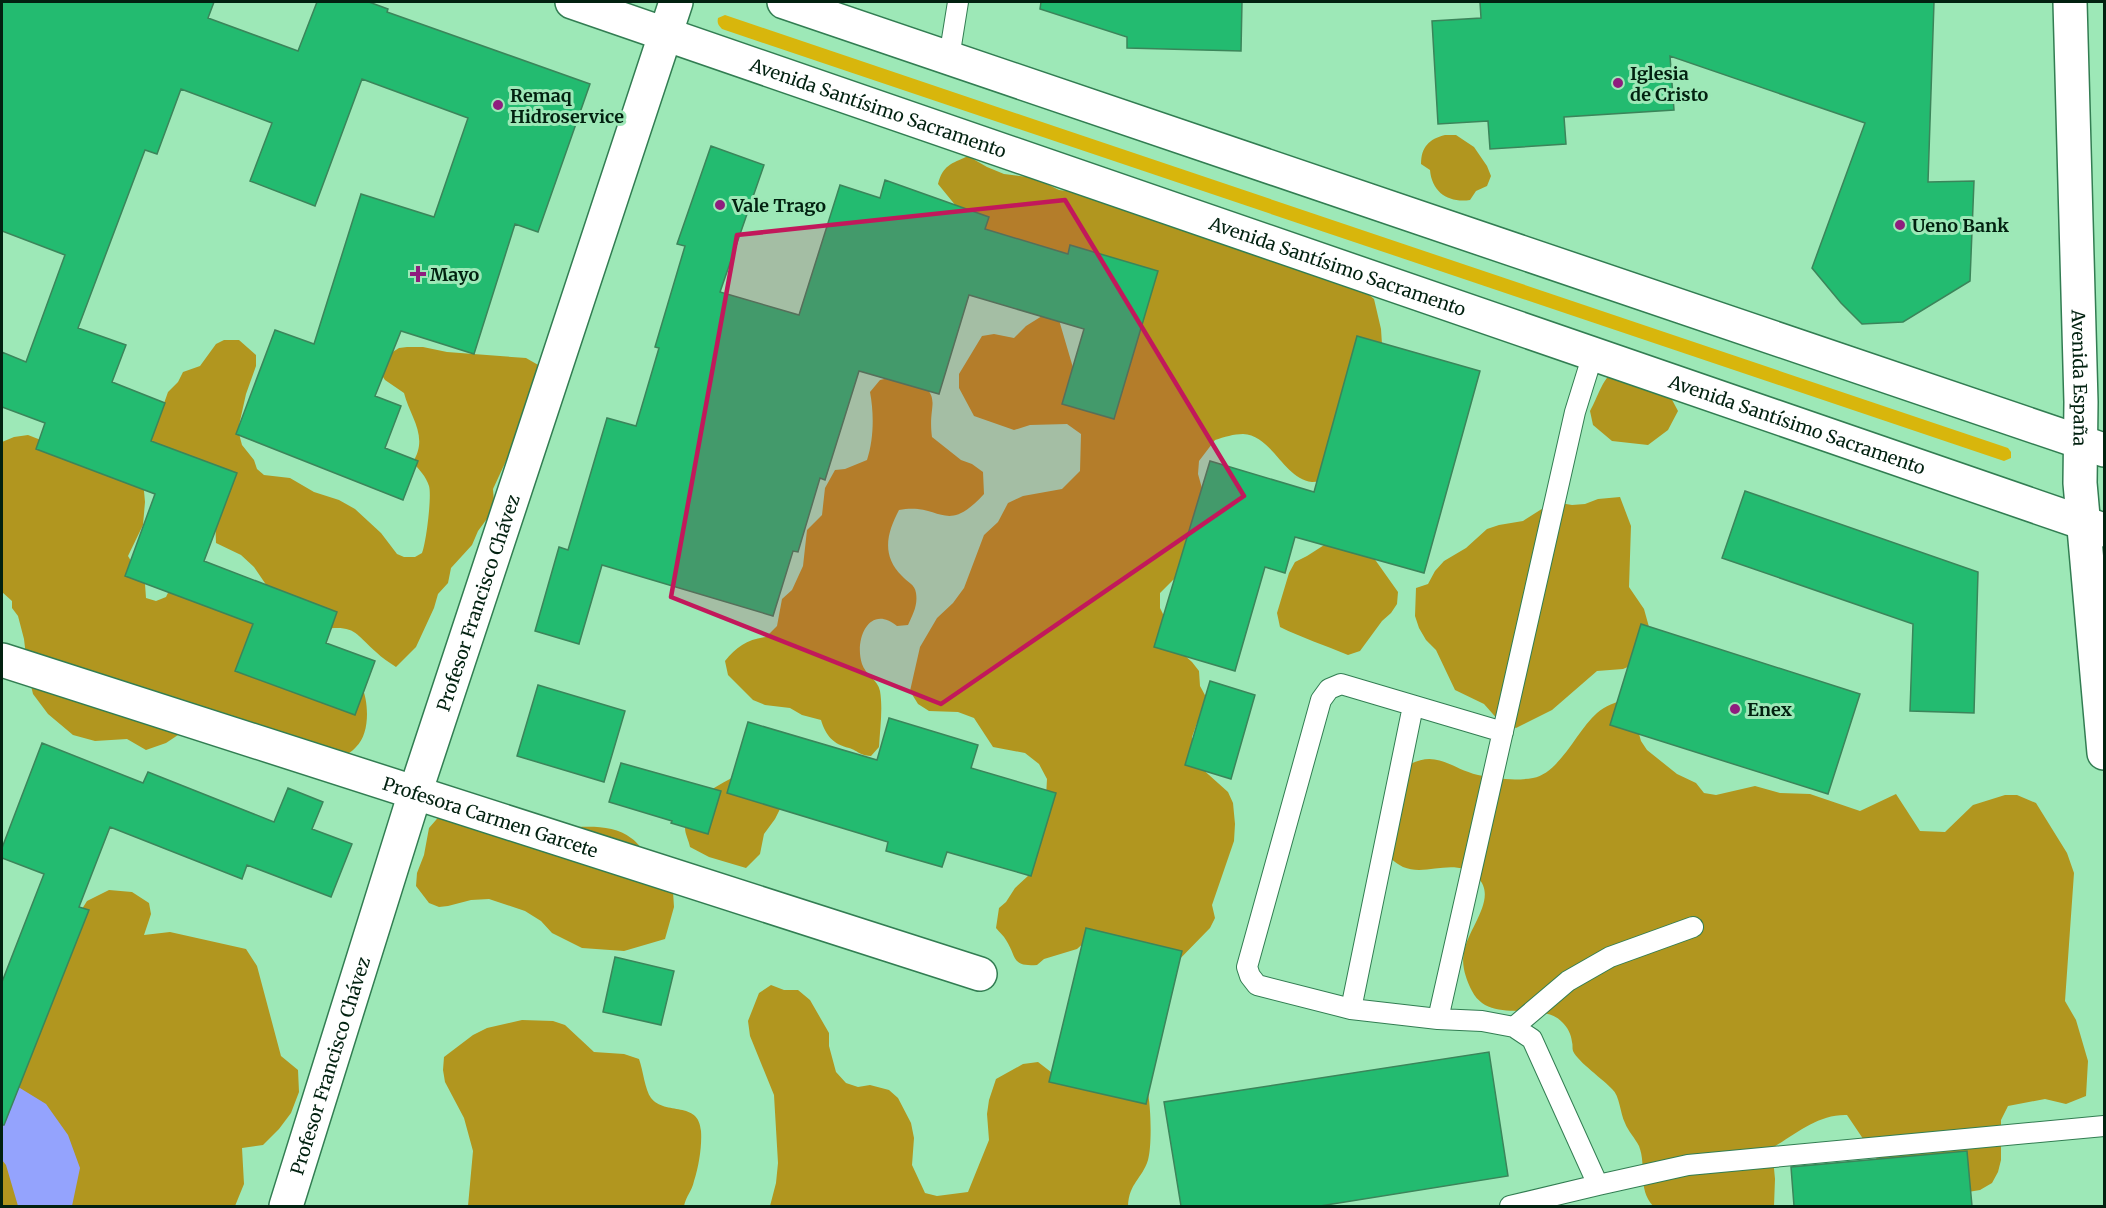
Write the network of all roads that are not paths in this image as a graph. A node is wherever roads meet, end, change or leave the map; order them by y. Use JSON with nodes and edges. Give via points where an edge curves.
{"nodes":[{"id":1,"x":572,"y":2,"type":"edge"},
{"id":2,"x":676,"y":2,"type":"edge"},
{"id":3,"x":784,"y":2,"type":"edge"},
{"id":4,"x":958,"y":2,"type":"edge"},
{"id":5,"x":2070,"y":2,"type":"edge"},
{"id":6,"x":666,"y":33,"type":"junction"},
{"id":7,"x":949,"y":58,"type":"junction"},
{"id":8,"x":1593,"y":354,"type":"junction"},
{"id":9,"x":2093,"y":447,"type":"edge"},
{"id":10,"x":2094,"y":526,"type":"edge"},
{"id":11,"x":2,"y":660,"type":"edge"},
{"id":12,"x":1413,"y":706,"type":"junction"},
{"id":13,"x":1503,"y":732,"type":"junction"},
{"id":14,"x":2104,"y":753,"type":"edge"},
{"id":15,"x":415,"y":793,"type":"junction"},
{"id":16,"x":1693,"y":927,"type":"dead end"},
{"id":17,"x":980,"y":974,"type":"dead end"},
{"id":18,"x":1351,"y":1009,"type":"junction"},
{"id":19,"x":1438,"y":1019,"type":"junction"},
{"id":20,"x":1514,"y":1027,"type":"junction"},
{"id":21,"x":2104,"y":1126,"type":"edge"},
{"id":22,"x":1598,"y":1185,"type":"junction"},
{"id":23,"x":286,"y":1206,"type":"edge"},
{"id":24,"x":1510,"y":1206,"type":"edge"}],
"edges":[{"from":1,"to":6,"type":"main road","name":"Avenida Santísimo Sacramento"},
{"from":2,"to":6,"type":"main road","name":"Profesor Francisco Chávez"},
{"from":3,"to":7,"type":"main road"},
{"from":4,"to":7,"type":"lane"},
{"from":5,"to":9,"type":"main road","name":"Avenida España"},
{"from":6,"to":8,"type":"main road","name":"Avenida Santísimo Sacramento"},
{"from":6,"to":15,"type":"main road","name":"Profesor Francisco Chávez"},
{"from":7,"to":9,"type":"main road"},
{"from":8,"to":10,"type":"main road","name":"Avenida Santísimo Sacramento"},
{"from":8,"to":13,"type":"lane","via":[[1575,412]]},
{"from":9,"to":10,"type":"main road","name":"Avenida España","via":[[2080,483]]},
{"from":10,"to":14,"type":"main road","name":"Avenida España"},
{"from":11,"to":15,"type":"main road","name":"Profesora Carmen Garcete"},
{"from":12,"to":13,"type":"lane"},
{"from":12,"to":18,"type":"lane"},
{"from":12,"to":18,"type":"lane","via":[[1341,684],[1329,689],[1321,700],[1247,967],[1257,985]]},
{"from":13,"to":19,"type":"lane"},
{"from":15,"to":17,"type":"main road","name":"Profesora Carmen Garcete"},
{"from":15,"to":23,"type":"main road","name":"Profesor Francisco Chávez"},
{"from":16,"to":20,"type":"lane","via":[[1610,957],[1568,981]]},
{"from":18,"to":19,"type":"lane"},
{"from":19,"to":20,"type":"lane"},
{"from":20,"to":22,"type":"lane","via":[[1532,1039]]},
{"from":21,"to":22,"type":"lane","via":[[1688,1166]]},
{"from":22,"to":24,"type":"lane"}]}
